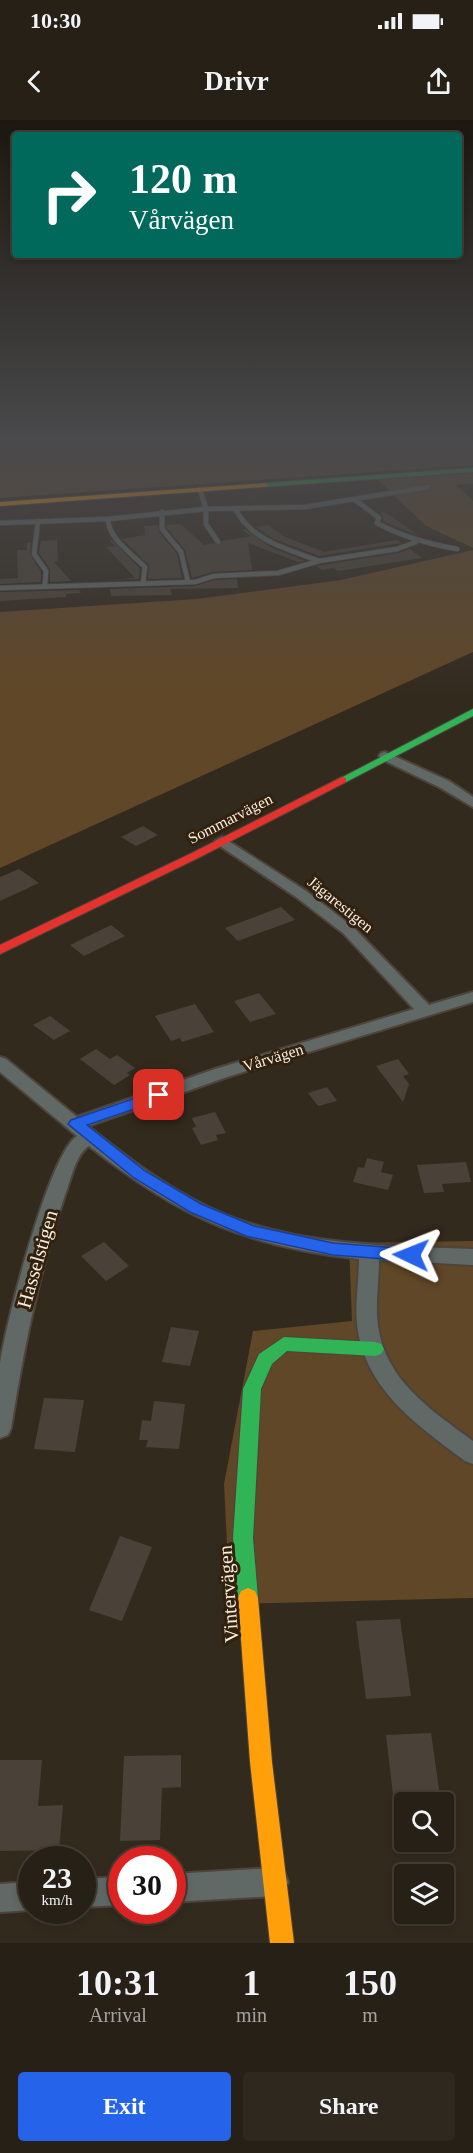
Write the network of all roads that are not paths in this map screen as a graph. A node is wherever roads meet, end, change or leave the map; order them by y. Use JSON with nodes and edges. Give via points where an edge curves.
{"nodes":[{"id":1,"x":37,"y":528,"type":"edge"},
{"id":2,"x":109,"y":528,"type":"edge"},
{"id":3,"x":161,"y":528,"type":"edge"},
{"id":4,"x":209,"y":528,"type":"edge"},
{"id":5,"x":250,"y":528,"type":"edge"},
{"id":6,"x":387,"y":528,"type":"edge"},
{"id":7,"x":218,"y":542,"type":"dead end"},
{"id":8,"x":416,"y":542,"type":"junction"},
{"id":9,"x":457,"y":549,"type":"dead end"},
{"id":10,"x":319,"y":561,"type":"junction"},
{"id":11,"x":188,"y":582,"type":"junction"},
{"id":12,"x":143,"y":583,"type":"junction"},
{"id":13,"x":45,"y":585,"type":"junction"},
{"id":14,"x":0,"y":588,"type":"edge"},
{"id":15,"x":473,"y":712,"type":"edge"},
{"id":16,"x":385,"y":756,"type":"junction"},
{"id":17,"x":473,"y":802,"type":"edge"},
{"id":18,"x":222,"y":841,"type":"junction"},
{"id":19,"x":0,"y":951,"type":"edge"},
{"id":20,"x":473,"y":997,"type":"edge"},
{"id":21,"x":425,"y":1011,"type":"junction"},
{"id":22,"x":0,"y":1064,"type":"edge"},
{"id":23,"x":83,"y":1130,"type":"junction"},
{"id":24,"x":369,"y":1254,"type":"junction"},
{"id":25,"x":473,"y":1257,"type":"edge"},
{"id":26,"x":375,"y":1349,"type":"junction"},
{"id":27,"x":0,"y":1428,"type":"edge"},
{"id":28,"x":473,"y":1454,"type":"edge"},
{"id":29,"x":274,"y":1882,"type":"junction"},
{"id":30,"x":186,"y":1887,"type":"edge"},
{"id":31,"x":18,"y":1897,"type":"edge"},
{"id":32,"x":0,"y":1898,"type":"edge"},
{"id":33,"x":282,"y":1943,"type":"edge"}],
"edges":[{"from":1,"to":13,"type":"lane","via":[[34,554],[46,571]]},
{"from":2,"to":12,"type":"lane","via":[[145,567]]},
{"from":3,"to":11,"type":"lane","via":[[180,549]]},
{"from":4,"to":7,"type":"lane"},
{"from":5,"to":10,"type":"lane","via":[[260,537]]},
{"from":6,"to":8,"type":"lane"},
{"from":8,"to":9,"type":"lane"},
{"from":8,"to":10,"type":"lane","via":[[397,549]]},
{"from":10,"to":11,"type":"lane","via":[[278,573],[214,576]]},
{"from":11,"to":12,"type":"lane"},
{"from":12,"to":13,"type":"lane"},
{"from":13,"to":14,"type":"lane"},
{"from":15,"to":16,"type":"street","name":"Sommarvägen"},
{"from":16,"to":17,"type":"street"},
{"from":16,"to":18,"type":"street","name":"Sommarvägen"},
{"from":18,"to":19,"type":"street","name":"Sommarvägen"},
{"from":18,"to":21,"type":"street","name":"Jägarestigen","via":[[348,930]]},
{"from":20,"to":21,"type":"street","name":"Vårvägen"},
{"from":21,"to":23,"type":"street","name":"Vårvägen","via":[[221,1073]]},
{"from":22,"to":23,"type":"street"},
{"from":23,"to":24,"type":"street","via":[[140,1174],[195,1208],[251,1232]]},
{"from":23,"to":27,"type":"street","name":"Hasselstigen","via":[[39,1243],[17,1329]]},
{"from":24,"to":25,"type":"street"},
{"from":24,"to":26,"type":"street","via":[[368,1327]]},
{"from":26,"to":28,"type":"street","via":[[380,1369],[403,1399]]},
{"from":26,"to":29,"type":"street","name":"Vintervägen","via":[[284,1344],[265,1359],[252,1389],[243,1538]]},
{"from":29,"to":30,"type":"street"},
{"from":29,"to":33,"type":"street","name":"Vintervägen"},
{"from":31,"to":32,"type":"street"}]}
